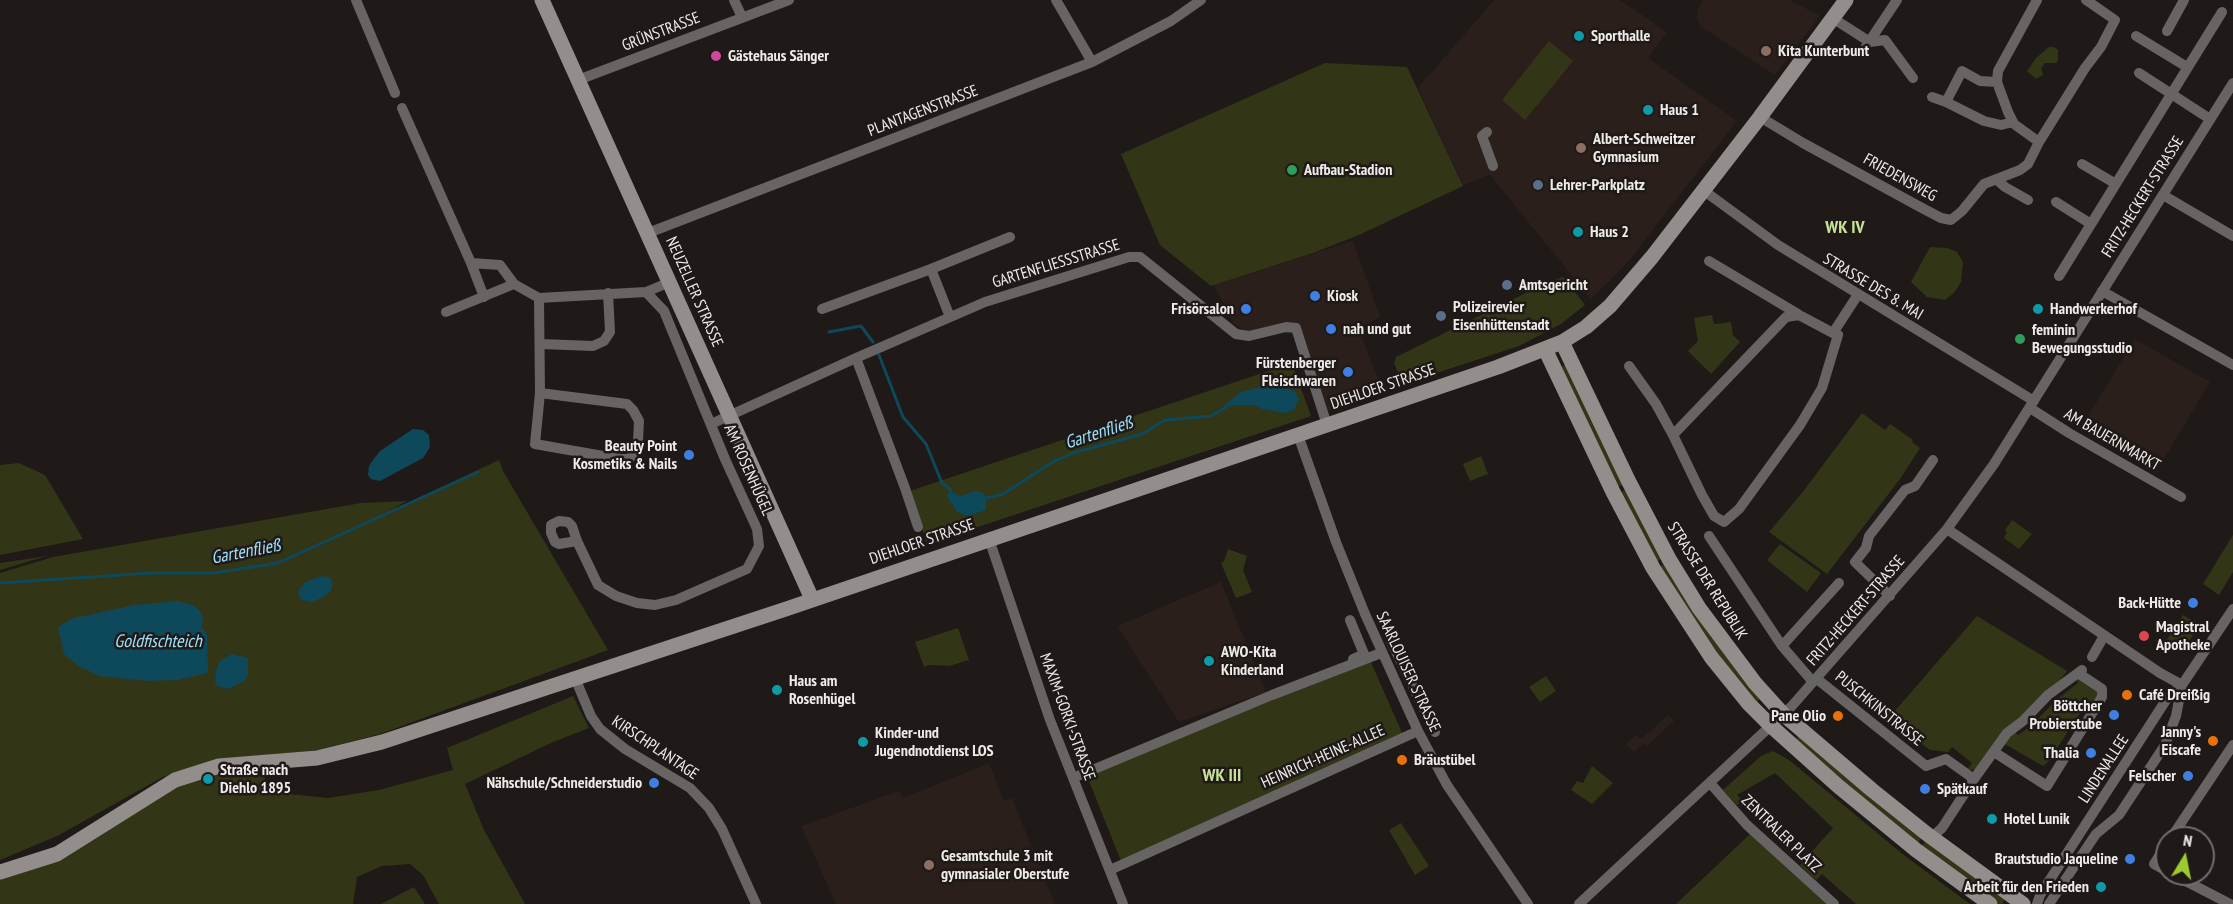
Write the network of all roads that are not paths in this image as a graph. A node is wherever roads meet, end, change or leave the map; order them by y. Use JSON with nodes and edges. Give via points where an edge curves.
{"nodes":[{"id":1,"x":356,"y":0,"type":"edge"},
{"id":2,"x":542,"y":0,"type":"edge"},
{"id":3,"x":734,"y":0,"type":"edge"},
{"id":4,"x":789,"y":0,"type":"edge"},
{"id":5,"x":1056,"y":0,"type":"edge"},
{"id":6,"x":1201,"y":0,"type":"edge"},
{"id":7,"x":1897,"y":0,"type":"edge"},
{"id":8,"x":2037,"y":0,"type":"edge"},
{"id":9,"x":2086,"y":0,"type":"edge"},
{"id":10,"x":2184,"y":0,"type":"edge"},
{"id":11,"x":1844,"y":1,"type":"edge"},
{"id":12,"x":2223,"y":12,"type":"dead end"},
{"id":13,"x":742,"y":17,"type":"junction"},
{"id":14,"x":1834,"y":19,"type":"junction"},
{"id":15,"x":2166,"y":31,"type":"dead end"},
{"id":16,"x":2136,"y":36,"type":"dead end"},
{"id":17,"x":1866,"y":46,"type":"junction"},
{"id":18,"x":1092,"y":62,"type":"junction"},
{"id":19,"x":2187,"y":67,"type":"junction"},
{"id":20,"x":2139,"y":73,"type":"dead end"},
{"id":21,"x":1913,"y":78,"type":"dead end"},
{"id":22,"x":578,"y":80,"type":"junction"},
{"id":23,"x":1997,"y":82,"type":"junction"},
{"id":24,"x":2233,"y":83,"type":"edge"},
{"id":25,"x":395,"y":93,"type":"dead end"},
{"id":26,"x":2170,"y":93,"type":"junction"},
{"id":27,"x":1932,"y":97,"type":"dead end"},
{"id":28,"x":1946,"y":102,"type":"junction"},
{"id":29,"x":402,"y":108,"type":"dead end"},
{"id":30,"x":1760,"y":117,"type":"junction"},
{"id":31,"x":2211,"y":119,"type":"junction"},
{"id":32,"x":2013,"y":122,"type":"junction"},
{"id":33,"x":1487,"y":132,"type":"dead end"},
{"id":34,"x":2039,"y":142,"type":"junction"},
{"id":35,"x":2082,"y":164,"type":"dead end"},
{"id":36,"x":1493,"y":166,"type":"dead end"},
{"id":37,"x":1996,"y":178,"type":"junction"},
{"id":38,"x":2116,"y":184,"type":"junction"},
{"id":39,"x":1703,"y":190,"type":"junction"},
{"id":40,"x":2163,"y":195,"type":"junction"},
{"id":41,"x":2028,"y":201,"type":"dead end"},
{"id":42,"x":2056,"y":202,"type":"dead end"},
{"id":43,"x":2091,"y":224,"type":"junction"},
{"id":44,"x":648,"y":233,"type":"junction"},
{"id":45,"x":2233,"y":236,"type":"edge"},
{"id":46,"x":1010,"y":237,"type":"dead end"},
{"id":47,"x":1709,"y":261,"type":"dead end"},
{"id":48,"x":471,"y":262,"type":"junction"},
{"id":49,"x":931,"y":269,"type":"junction"},
{"id":50,"x":2059,"y":276,"type":"dead end"},
{"id":51,"x":670,"y":282,"type":"junction"},
{"id":52,"x":514,"y":284,"type":"junction"},
{"id":53,"x":2102,"y":291,"type":"junction"},
{"id":54,"x":646,"y":292,"type":"junction"},
{"id":55,"x":608,"y":293,"type":"junction"},
{"id":56,"x":1857,"y":296,"type":"junction"},
{"id":57,"x":484,"y":297,"type":"junction"},
{"id":58,"x":539,"y":298,"type":"junction"},
{"id":59,"x":822,"y":309,"type":"dead end"},
{"id":60,"x":446,"y":312,"type":"dead end"},
{"id":61,"x":1799,"y":315,"type":"junction"},
{"id":62,"x":950,"y":317,"type":"junction"},
{"id":63,"x":1833,"y":333,"type":"junction"},
{"id":64,"x":1562,"y":342,"type":"junction"},
{"id":65,"x":541,"y":344,"type":"junction"},
{"id":66,"x":1545,"y":349,"type":"junction"},
{"id":67,"x":856,"y":357,"type":"junction"},
{"id":68,"x":2233,"y":365,"type":"edge"},
{"id":69,"x":1629,"y":366,"type":"dead end"},
{"id":70,"x":540,"y":393,"type":"junction"},
{"id":71,"x":2032,"y":404,"type":"junction"},
{"id":72,"x":730,"y":416,"type":"junction"},
{"id":73,"x":711,"y":424,"type":"junction"},
{"id":74,"x":1328,"y":425,"type":"junction"},
{"id":75,"x":1298,"y":435,"type":"junction"},
{"id":76,"x":1673,"y":435,"type":"junction"},
{"id":77,"x":1933,"y":460,"type":"dead end"},
{"id":78,"x":2181,"y":497,"type":"dead end"},
{"id":79,"x":918,"y":527,"type":"dead end"},
{"id":80,"x":1947,"y":529,"type":"junction"},
{"id":81,"x":1709,"y":536,"type":"dead end"},
{"id":82,"x":989,"y":538,"type":"junction"},
{"id":83,"x":577,"y":542,"type":"dead end"},
{"id":84,"x":1839,"y":583,"type":"dead end"},
{"id":85,"x":1890,"y":596,"type":"junction"},
{"id":86,"x":812,"y":599,"type":"junction"},
{"id":87,"x":2233,"y":609,"type":"edge"},
{"id":88,"x":1350,"y":620,"type":"dead end"},
{"id":89,"x":2104,"y":636,"type":"junction"},
{"id":90,"x":1391,"y":641,"type":"dead end"},
{"id":91,"x":1782,"y":646,"type":"junction"},
{"id":92,"x":1381,"y":653,"type":"junction"},
{"id":93,"x":2092,"y":657,"type":"dead end"},
{"id":94,"x":1345,"y":667,"type":"junction"},
{"id":95,"x":575,"y":678,"type":"junction"},
{"id":96,"x":1815,"y":680,"type":"junction"},
{"id":97,"x":2182,"y":685,"type":"junction"},
{"id":98,"x":1783,"y":714,"type":"junction"},
{"id":99,"x":1771,"y":726,"type":"junction"},
{"id":100,"x":1418,"y":731,"type":"junction"},
{"id":101,"x":1435,"y":732,"type":"dead end"},
{"id":102,"x":2233,"y":745,"type":"edge"},
{"id":103,"x":1994,"y":752,"type":"junction"},
{"id":104,"x":1073,"y":778,"type":"junction"},
{"id":105,"x":1974,"y":779,"type":"junction"},
{"id":106,"x":1710,"y":783,"type":"junction"},
{"id":107,"x":2179,"y":826,"type":"edge"},
{"id":108,"x":1932,"y":837,"type":"junction"},
{"id":109,"x":1110,"y":870,"type":"junction"},
{"id":110,"x":0,"y":872,"type":"edge"},
{"id":111,"x":2195,"y":886,"type":"edge"},
{"id":112,"x":756,"y":904,"type":"edge"},
{"id":113,"x":1123,"y":904,"type":"edge"},
{"id":114,"x":1528,"y":904,"type":"edge"},
{"id":115,"x":1579,"y":904,"type":"edge"},
{"id":116,"x":1834,"y":904,"type":"edge"},
{"id":117,"x":1990,"y":904,"type":"edge"},
{"id":118,"x":2023,"y":904,"type":"edge"},
{"id":119,"x":2037,"y":904,"type":"edge"},
{"id":120,"x":2049,"y":904,"type":"edge"},
{"id":121,"x":2230,"y":904,"type":"edge"}],
"edges":[{"from":1,"to":25,"type":"street"},
{"from":2,"to":22,"type":"street","name":"NEUZELLER STRASSE"},
{"from":3,"to":13,"type":"street"},
{"from":4,"to":13,"type":"street","name":"GRÜNSTRASSE"},
{"from":5,"to":18,"type":"street"},
{"from":6,"to":18,"type":"street","name":"PLANTAGENSTRASSE","via":[[1171,21]]},
{"from":7,"to":17,"type":"street"},
{"from":8,"to":23,"type":"street","via":[[1998,71]]},
{"from":9,"to":34,"type":"street","name":"FRIEDENSWEG","via":[[2115,20]]},
{"from":10,"to":15,"type":"street"},
{"from":11,"to":14,"type":"street","name":"DIEHLOER STRASSE"},
{"from":12,"to":19,"type":"street","name":"FRITZ-HECKERT-STRASSE"},
{"from":13,"to":22,"type":"street","name":"GRÜNSTRASSE"},
{"from":14,"to":17,"type":"street"},
{"from":14,"to":30,"type":"street","name":"DIEHLOER STRASSE"},
{"from":16,"to":19,"type":"street"},
{"from":17,"to":21,"type":"street","via":[[1885,40]]},
{"from":18,"to":44,"type":"street","name":"PLANTAGENSTRASSE"},
{"from":19,"to":26,"type":"street","name":"FRITZ-HECKERT-STRASSE"},
{"from":20,"to":26,"type":"street"},
{"from":22,"to":44,"type":"street","name":"NEUZELLER STRASSE"},
{"from":23,"to":28,"type":"street","via":[[1980,81],[1962,71]]},
{"from":23,"to":32,"type":"street"},
{"from":24,"to":31,"type":"street","name":"FRITZ-HECKERT-STRASSE"},
{"from":26,"to":31,"type":"street"},
{"from":26,"to":38,"type":"street","name":"FRITZ-HECKERT-STRASSE"},
{"from":27,"to":28,"type":"street"},
{"from":28,"to":32,"type":"street","via":[[1984,121],[2001,125]]},
{"from":29,"to":48,"type":"street"},
{"from":30,"to":37,"type":"street","name":"FRIEDENSWEG","via":[[1946,219],[1956,217],[1978,188]]},
{"from":30,"to":39,"type":"street","name":"DIEHLOER STRASSE"},
{"from":31,"to":40,"type":"street","name":"FRITZ-HECKERT-STRASSE"},
{"from":32,"to":34,"type":"street"},
{"from":33,"to":36,"type":"street","via":[[1482,136]]},
{"from":34,"to":37,"type":"street","name":"FRIEDENSWEG","via":[[2028,164]]},
{"from":35,"to":38,"type":"street","name":"FRITZ-HECKERT-STRASSE"},
{"from":37,"to":41,"type":"street"},
{"from":38,"to":43,"type":"street","name":"FRITZ-HECKERT-STRASSE"},
{"from":39,"to":56,"type":"street","name":"STRASSE DES 8. MAI","via":[[1778,246]]},
{"from":39,"to":64,"type":"street","name":"DIEHLOER STRASSE","via":[[1610,306]]},
{"from":40,"to":45,"type":"street"},
{"from":40,"to":53,"type":"street","name":"FRITZ-HECKERT-STRASSE"},
{"from":42,"to":43,"type":"street","name":"FRITZ-HECKERT-STRASSE"},
{"from":43,"to":50,"type":"street","name":"FRITZ-HECKERT-STRASSE"},
{"from":44,"to":51,"type":"street","name":"NEUZELLER STRASSE"},
{"from":46,"to":49,"type":"street"},
{"from":47,"to":61,"type":"street"},
{"from":48,"to":52,"type":"street","via":[[500,265]]},
{"from":48,"to":57,"type":"street"},
{"from":49,"to":59,"type":"street"},
{"from":49,"to":62,"type":"street"},
{"from":51,"to":54,"type":"street"},
{"from":51,"to":72,"type":"street","name":"NEUZELLER STRASSE"},
{"from":52,"to":57,"type":"street"},
{"from":52,"to":58,"type":"street"},
{"from":53,"to":68,"type":"street"},
{"from":53,"to":71,"type":"street","name":"FRITZ-HECKERT-STRASSE"},
{"from":54,"to":55,"type":"street"},
{"from":54,"to":73,"type":"street","name":"AM ROSENHÜGEL","via":[[664,311]]},
{"from":55,"to":58,"type":"street"},
{"from":55,"to":65,"type":"street","via":[[610,332],[604,341],[593,346]]},
{"from":56,"to":63,"type":"street"},
{"from":56,"to":71,"type":"street","name":"STRASSE DES 8. MAI"},
{"from":57,"to":60,"type":"street"},
{"from":58,"to":65,"type":"street"},
{"from":61,"to":63,"type":"street"},
{"from":61,"to":76,"type":"street","via":[[1786,317]]},
{"from":62,"to":67,"type":"street","name":"GARTENFLIESSSTRASSE"},
{"from":62,"to":74,"type":"street","name":"GARTENFLIESSSTRASSE","via":[[996,298],[1129,257],[1140,257],[1236,334],[1249,336],[1296,328]]},
{"from":63,"to":76,"type":"street","via":[[1838,335],[1818,395],[1770,468],[1725,522],[1714,516],[1701,495]]},
{"from":64,"to":66,"type":"street","name":"DIEHLOER STRASSE"},
{"from":64,"to":98,"type":"street","name":"STRASSE DER REPUBLIK","via":[[1669,559],[1729,651]]},
{"from":65,"to":70,"type":"street"},
{"from":66,"to":74,"type":"street","name":"DIEHLOER STRASSE"},
{"from":66,"to":99,"type":"street","via":[[1653,568],[1710,657]]},
{"from":67,"to":72,"type":"street","name":"GARTENFLIESSSTRASSE"},
{"from":67,"to":79,"type":"street","name":"DIEHLOER STRASSE"},
{"from":69,"to":76,"type":"street"},
{"from":70,"to":70,"type":"street","via":[[535,444],[620,459],[635,454],[639,421],[627,404]]},
{"from":71,"to":78,"type":"street","name":"AM BAUERNMARKT","via":[[2068,433]]},
{"from":71,"to":80,"type":"street","name":"FRITZ-HECKERT-STRASSE"},
{"from":72,"to":73,"type":"street","name":"AM ROSENHÜGEL"},
{"from":72,"to":86,"type":"street","name":"NEUZELLER STRASSE"},
{"from":73,"to":83,"type":"street","name":"AM ROSENHÜGEL","via":[[757,530],[759,546],[747,569],[676,600],[655,605],[637,603],[598,585]]},
{"from":74,"to":75,"type":"street","name":"DIEHLOER STRASSE"},
{"from":75,"to":82,"type":"street","name":"DIEHLOER STRASSE"},
{"from":75,"to":92,"type":"street","name":"SAARLOUISER STRASSE"},
{"from":77,"to":85,"type":"street","via":[[1869,536],[1866,548],[1855,562]]},
{"from":80,"to":85,"type":"street","name":"FRITZ-HECKERT-STRASSE"},
{"from":80,"to":89,"type":"street"},
{"from":81,"to":91,"type":"street"},
{"from":82,"to":86,"type":"street","name":"DIEHLOER STRASSE"},
{"from":82,"to":104,"type":"street","name":"MAXIM-GORKI-STRASSE"},
{"from":84,"to":91,"type":"street"},
{"from":85,"to":96,"type":"street","name":"FRITZ-HECKERT-STRASSE"},
{"from":86,"to":95,"type":"street","name":"DIEHLOER STRASSE"},
{"from":87,"to":97,"type":"street","name":"LINDENALLEE"},
{"from":88,"to":94,"type":"street","via":[[1364,654],[1343,662]]},
{"from":89,"to":93,"type":"street"},
{"from":89,"to":97,"type":"street"},
{"from":90,"to":101,"type":"street"},
{"from":91,"to":96,"type":"street"},
{"from":92,"to":94,"type":"street"},
{"from":92,"to":100,"type":"street","name":"SAARLOUISER STRASSE"},
{"from":94,"to":104,"type":"street"},
{"from":95,"to":110,"type":"street","name":"DIEHLOER STRASSE","via":[[382,742],[317,758],[219,766],[175,780],[57,854]]},
{"from":95,"to":112,"type":"street","name":"KIRSCHPLANTAGE","via":[[600,729],[624,749],[690,788],[709,808]]},
{"from":96,"to":98,"type":"street","name":"FRITZ-HECKERT-STRASSE"},
{"from":96,"to":105,"type":"street","name":"PUSCHKINSTRASSE","via":[[1926,766],[1946,759]]},
{"from":97,"to":119,"type":"street","name":"LINDENALLEE","via":[[2168,697]]},
{"from":97,"to":120,"type":"street","name":"LINDENALLEE","via":[[2165,745],[2119,815],[2096,834]]},
{"from":98,"to":99,"type":"street","name":"FRITZ-HECKERT-STRASSE"},
{"from":98,"to":108,"type":"street","name":"STRASSE DER REPUBLIK"},
{"from":99,"to":106,"type":"street","name":"FRITZ-HECKERT-STRASSE"},
{"from":99,"to":117,"type":"street","via":[[1916,850]]},
{"from":100,"to":109,"type":"street","name":"HEINRICH-HEINE-ALLEE"},
{"from":100,"to":114,"type":"street","name":"SAARLOUISER STRASSE","via":[[1447,785]]},
{"from":102,"to":107,"type":"street"},
{"from":103,"to":103,"type":"street","via":[[2007,733],[2080,672],[2102,689],[2102,697],[2047,786]]},
{"from":103,"to":105,"type":"street"},
{"from":104,"to":109,"type":"street","name":"MAXIM-GORKI-STRASSE"},
{"from":105,"to":108,"type":"street"},
{"from":106,"to":115,"type":"street","name":"FRITZ-HECKERT-STRASSE"},
{"from":106,"to":116,"type":"street","name":"ZENTRALER PLATZ","via":[[1763,840]]},
{"from":108,"to":118,"type":"street","name":"STRASSE DER REPUBLIK"},
{"from":109,"to":113,"type":"street","name":"MAXIM-GORKI-STRASSE"},
{"from":111,"to":121,"type":"street"}]}
